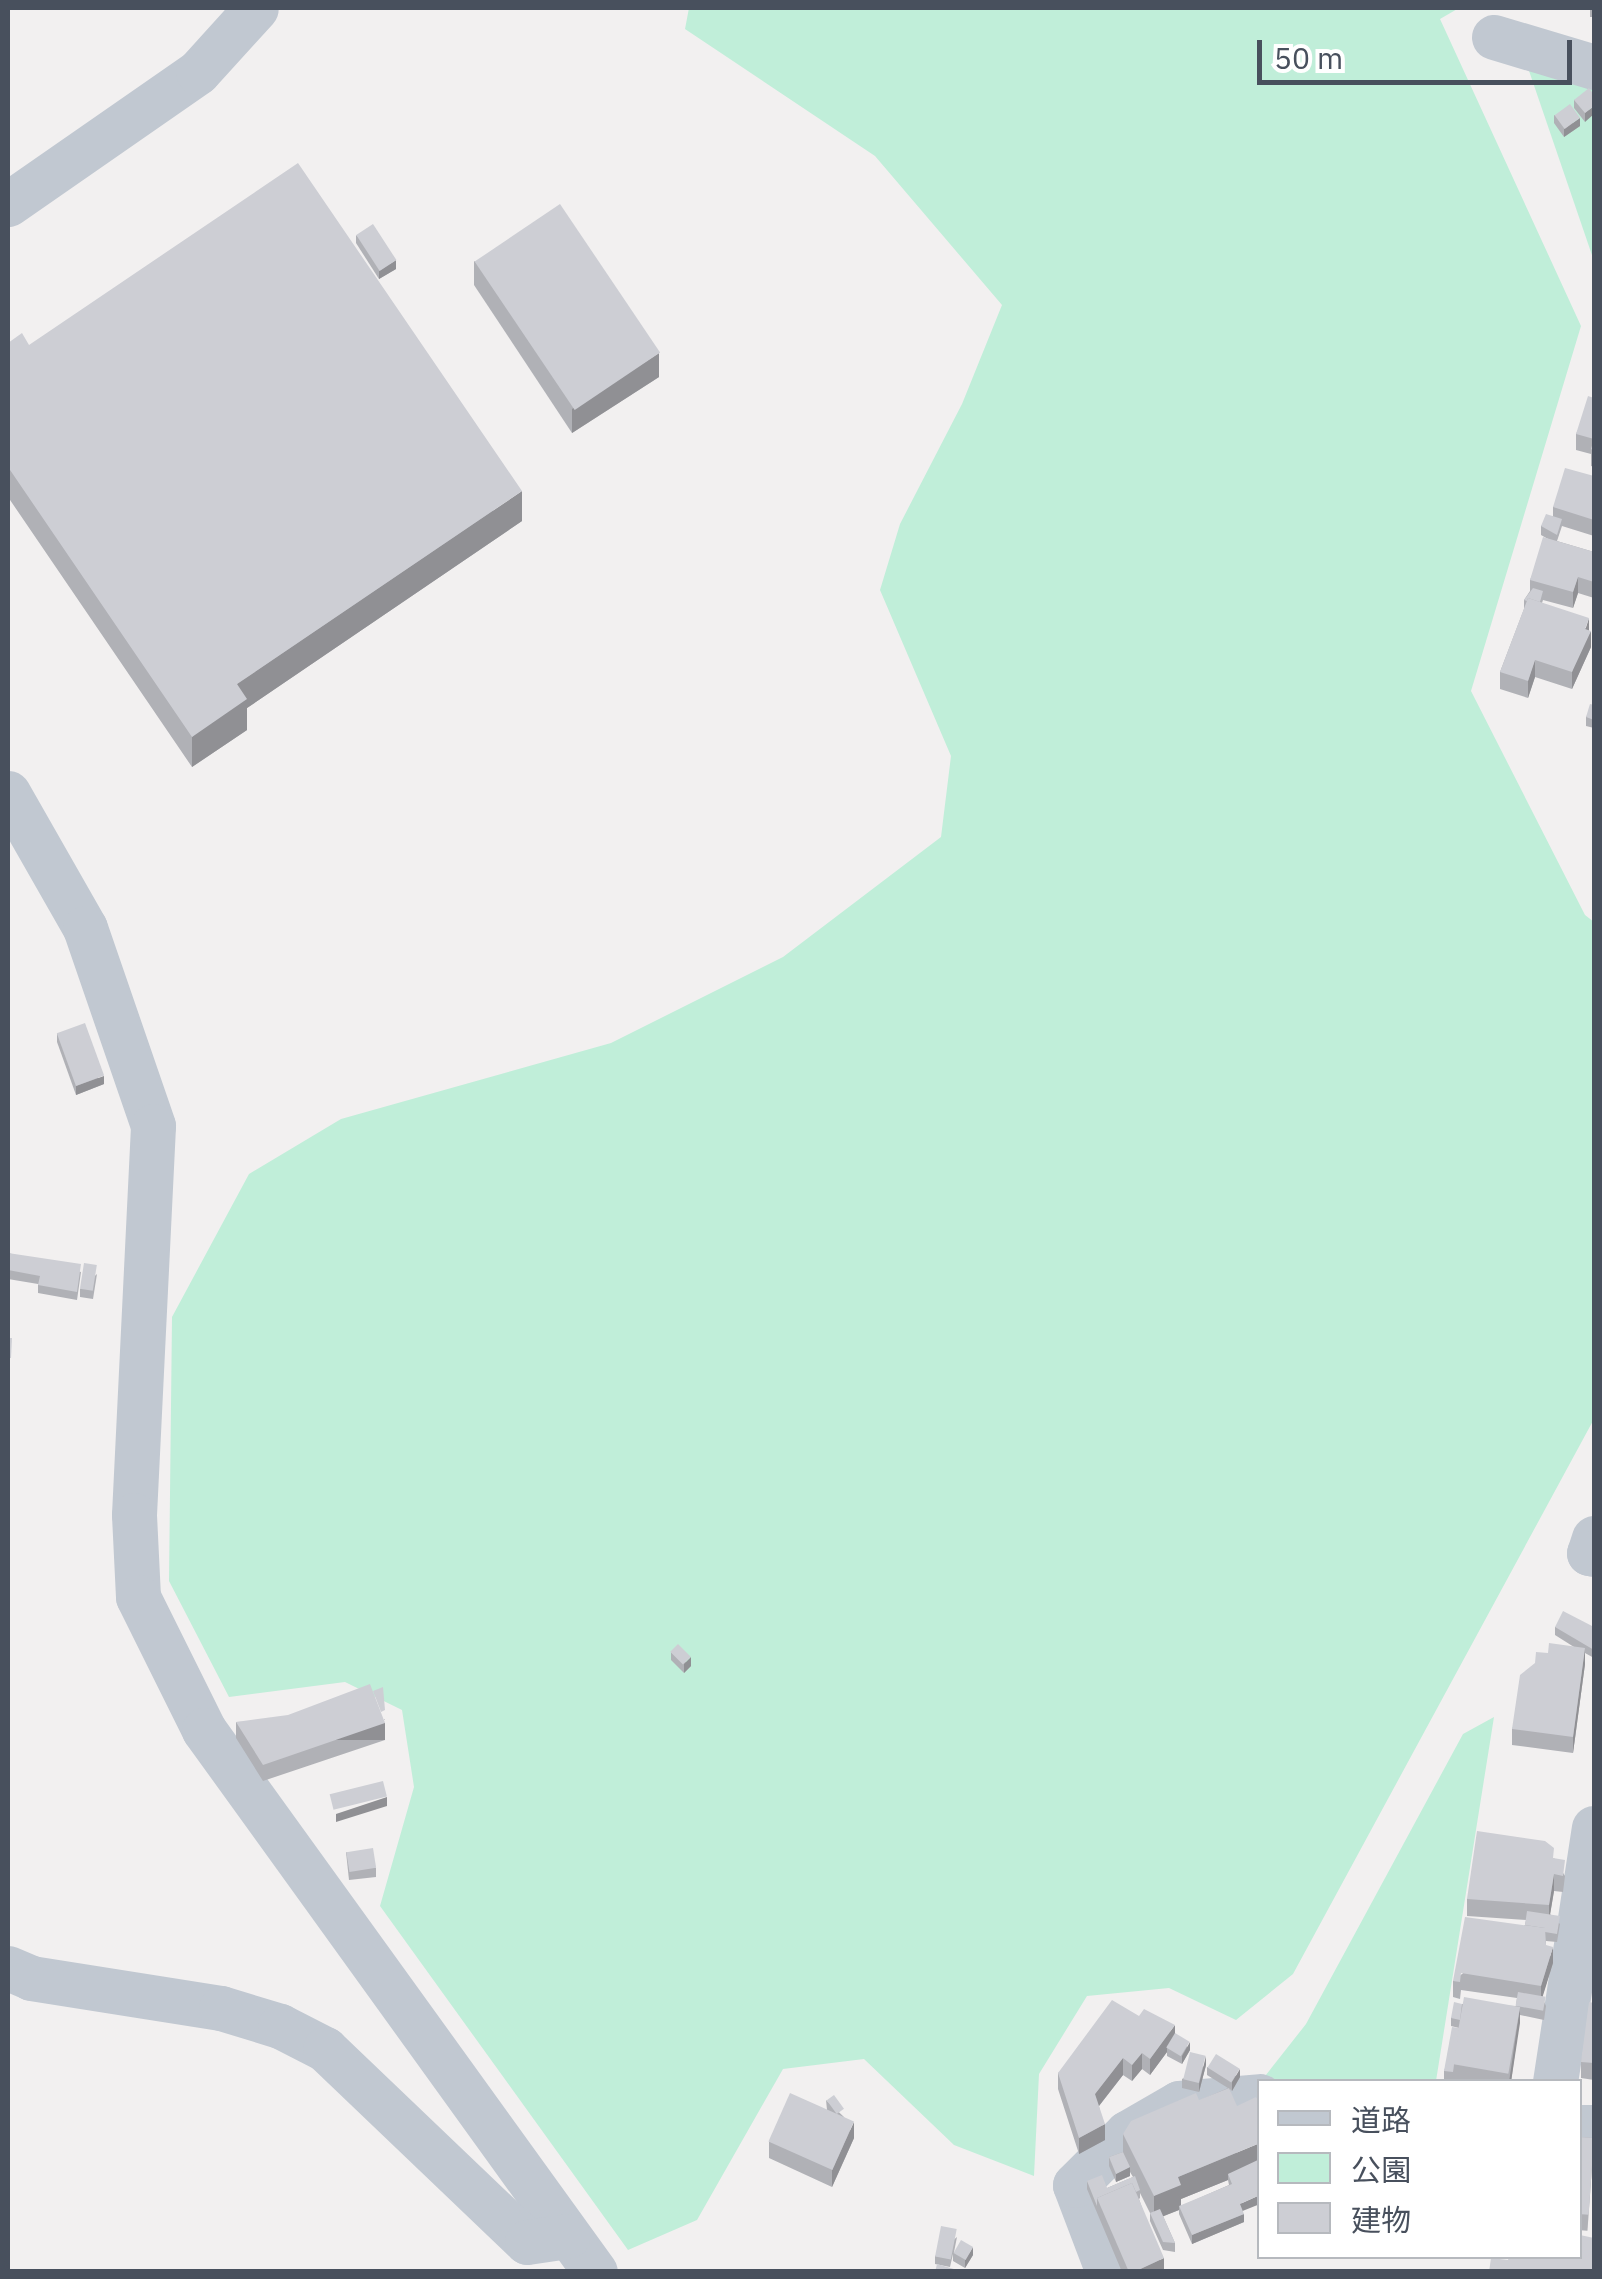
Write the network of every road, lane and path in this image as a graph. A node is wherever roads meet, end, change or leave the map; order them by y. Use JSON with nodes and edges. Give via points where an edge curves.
{"nodes":[{"id":1,"x":256,"y":8,"type":"edge"},
{"id":2,"x":1494,"y":38,"type":"dead end"},
{"id":3,"x":1594,"y":67,"type":"edge"},
{"id":4,"x":8,"y":204,"type":"edge"},
{"id":5,"x":8,"y":793,"type":"edge"},
{"id":6,"x":1594,"y":1538,"type":"edge"},
{"id":7,"x":1594,"y":1554,"type":"edge"},
{"id":8,"x":1594,"y":1828,"type":"edge"},
{"id":9,"x":8,"y":1968,"type":"edge"},
{"id":10,"x":1555,"y":2079,"type":"edge"},
{"id":11,"x":1257,"y":2096,"type":"edge"},
{"id":12,"x":568,"y":2236,"type":"junction"},
{"id":13,"x":594,"y":2272,"type":"edge"},
{"id":14,"x":1108,"y":2272,"type":"edge"}],
"edges":[{"from":1,"to":4,"type":"street","via":[[198,72]]},
{"from":2,"to":3,"type":"street"},
{"from":5,"to":12,"type":"street","via":[[85,928],[153,1126],[134,1515],[138,1598],[204,1730]]},
{"from":6,"to":7,"type":"street"},
{"from":8,"to":10,"type":"street"},
{"from":9,"to":12,"type":"street","via":[[31,1978],[221,2008],[280,2026],[324,2050],[527,2242]]},
{"from":11,"to":14,"type":"street","via":[[1179,2103],[1127,2133],[1075,2184]]},
{"from":12,"to":13,"type":"street"}]}
